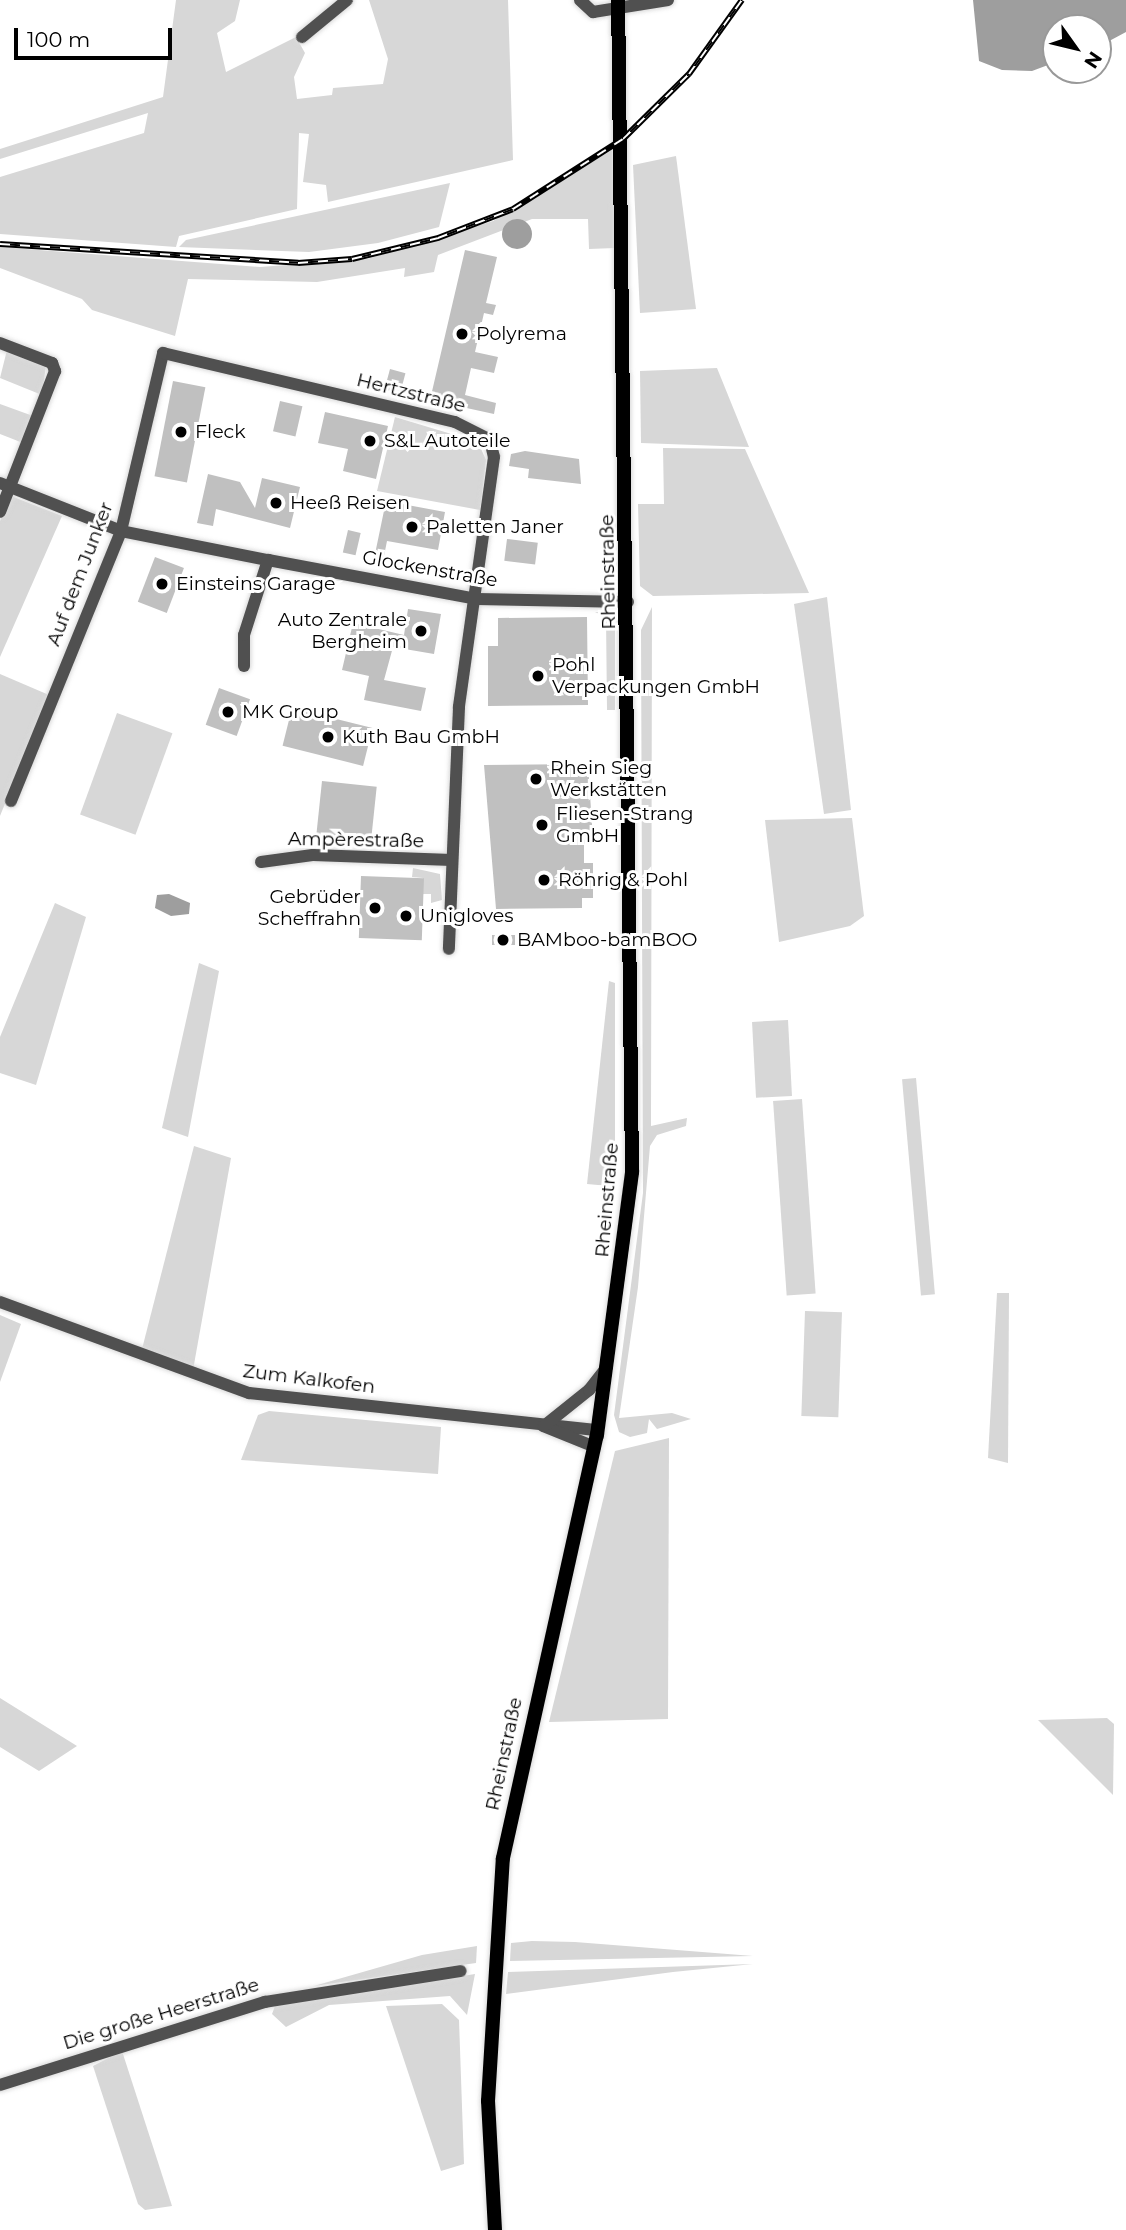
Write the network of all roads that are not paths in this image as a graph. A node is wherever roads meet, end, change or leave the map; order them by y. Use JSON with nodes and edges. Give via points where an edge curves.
{"nodes":[{"id":1,"x":347,"y":0,"type":"edge"},
{"id":2,"x":580,"y":0,"type":"edge"},
{"id":3,"x":668,"y":0,"type":"edge"},
{"id":4,"x":618,"y":4,"type":"edge"},
{"id":5,"x":302,"y":37,"type":"dead end"},
{"id":6,"x":0,"y":343,"type":"edge"},
{"id":7,"x":163,"y":353,"type":"joint"},
{"id":8,"x":6,"y":485,"type":"edge"},
{"id":9,"x":0,"y":512,"type":"edge"},
{"id":10,"x":121,"y":531,"type":"junction"},
{"id":11,"x":268,"y":560,"type":"junction"},
{"id":12,"x":477,"y":599,"type":"junction"},
{"id":13,"x":628,"y":602,"type":"junction"},
{"id":14,"x":244,"y":666,"type":"dead end"},
{"id":15,"x":11,"y":801,"type":"dead end"},
{"id":16,"x":452,"y":860,"type":"junction"},
{"id":17,"x":261,"y":862,"type":"dead end"},
{"id":18,"x":449,"y":949,"type":"dead end"},
{"id":19,"x":0,"y":1303,"type":"edge"},
{"id":20,"x":609,"y":1364,"type":"junction"},
{"id":21,"x":543,"y":1426,"type":"junction"},
{"id":22,"x":598,"y":1430,"type":"junction"},
{"id":23,"x":595,"y":1447,"type":"junction"},
{"id":24,"x":461,"y":1971,"type":"dead end"},
{"id":25,"x":0,"y":2084,"type":"edge"},
{"id":26,"x":495,"y":2230,"type":"edge"}],
"edges":[{"from":1,"to":5,"type":"street"},
{"from":2,"to":4,"type":"street","via":[[593,12]]},
{"from":3,"to":4,"type":"street"},
{"from":4,"to":13,"type":"main road","name":"Rheinstraße"},
{"from":6,"to":8,"type":"street","via":[[52,363],[55,371]]},
{"from":7,"to":10,"type":"street","name":"Auf dem Junker"},
{"from":7,"to":12,"type":"street","name":"Hertzstraße","via":[[455,422],[485,436],[494,457]]},
{"from":8,"to":9,"type":"street"},
{"from":8,"to":10,"type":"street","name":"Glockenstraße"},
{"from":10,"to":11,"type":"street","name":"Glockenstraße"},
{"from":10,"to":15,"type":"street","name":"Auf dem Junker"},
{"from":11,"to":12,"type":"street","name":"Glockenstraße"},
{"from":11,"to":14,"type":"street","via":[[244,635]]},
{"from":12,"to":13,"type":"street","name":"Glockenstraße"},
{"from":12,"to":16,"type":"street","name":"Ampèrestraße","via":[[459,707]]},
{"from":13,"to":20,"type":"main road","name":"Rheinstraße","via":[[632,1172]]},
{"from":16,"to":17,"type":"street","name":"Ampèrestraße","via":[[313,855]]},
{"from":16,"to":18,"type":"street","name":"Ampèrestraße"},
{"from":19,"to":21,"type":"street","name":"Zum Kalkofen","via":[[249,1393]]},
{"from":20,"to":21,"type":"street","via":[[589,1391]]},
{"from":20,"to":22,"type":"main road","name":"Rheinstraße"},
{"from":21,"to":22,"type":"street","name":"Zum Kalkofen"},
{"from":21,"to":23,"type":"street","name":"Zum Kalkofen"},
{"from":22,"to":23,"type":"main road","name":"Rheinstraße"},
{"from":23,"to":26,"type":"main road","name":"Rheinstraße","via":[[503,1858],[489,2076]]},
{"from":24,"to":25,"type":"street","name":"Die große Heerstraße","via":[[265,2001]]}]}
